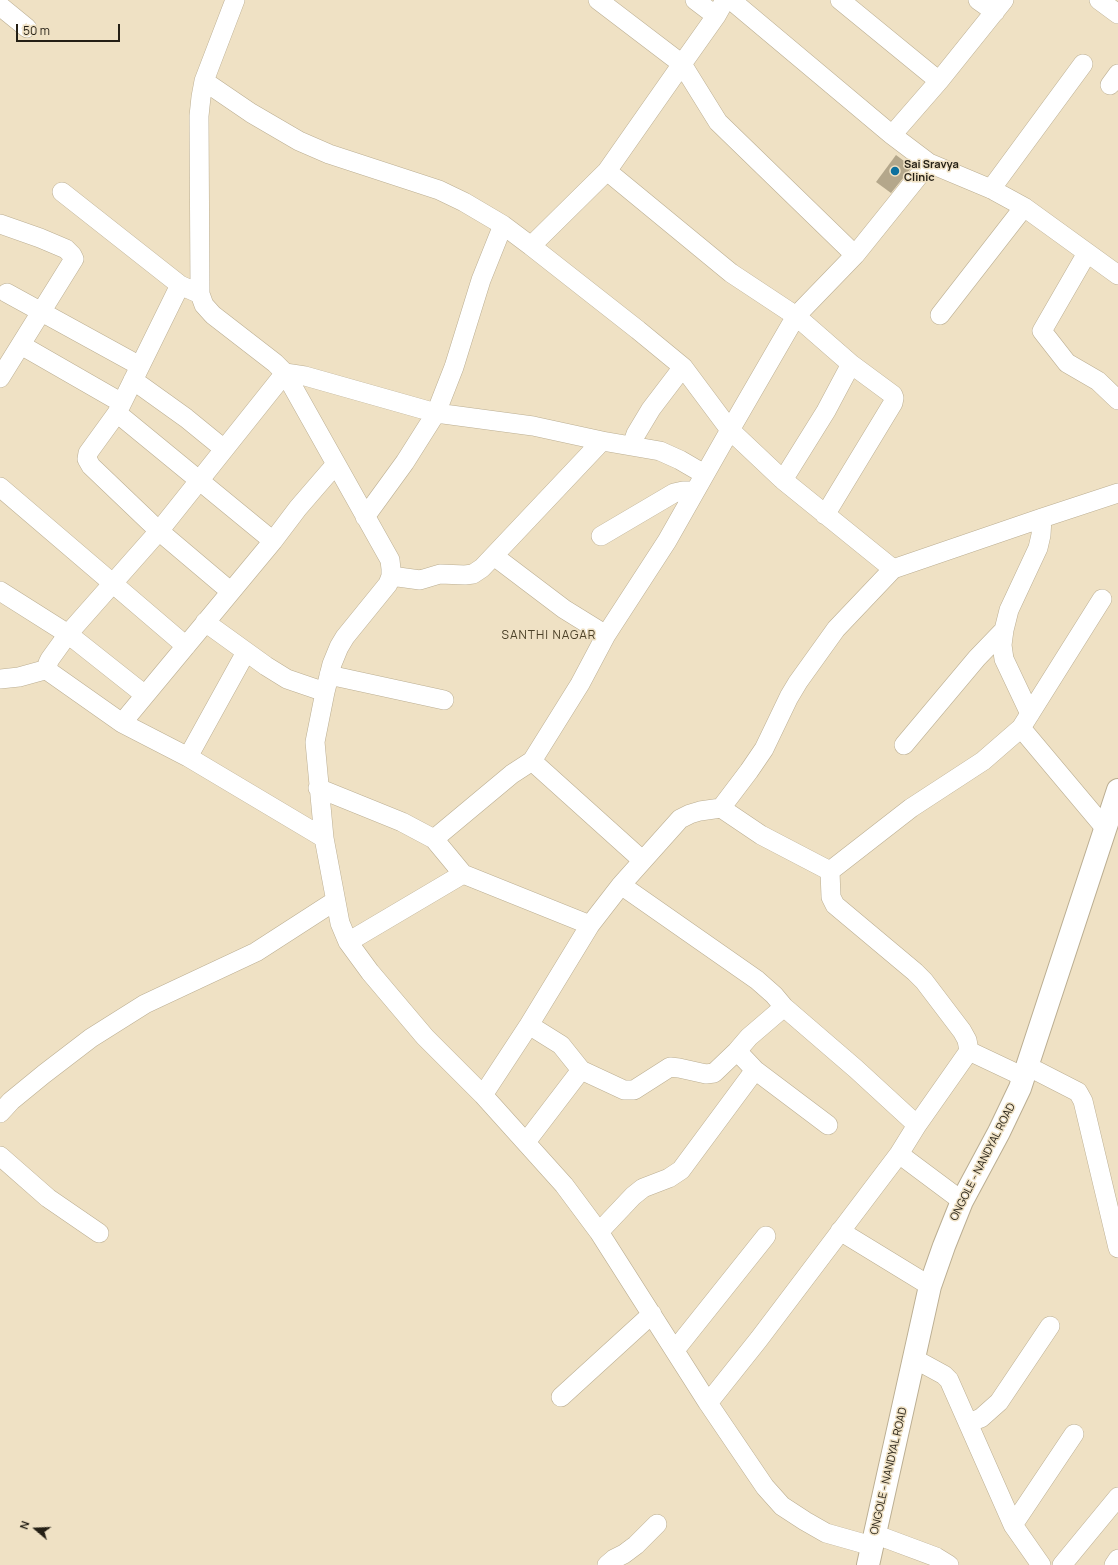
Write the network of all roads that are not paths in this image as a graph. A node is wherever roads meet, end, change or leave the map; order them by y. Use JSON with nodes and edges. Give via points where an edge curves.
{"nodes":[{"id":1,"x":235,"y":0,"type":"edge"},
{"id":2,"x":598,"y":0,"type":"edge"},
{"id":3,"x":695,"y":0,"type":"edge"},
{"id":4,"x":731,"y":0,"type":"edge"},
{"id":5,"x":840,"y":0,"type":"edge"},
{"id":6,"x":978,"y":0,"type":"edge"},
{"id":7,"x":1100,"y":0,"type":"edge"},
{"id":8,"x":0,"y":6,"type":"edge"},
{"id":9,"x":999,"y":6,"type":"edge"},
{"id":10,"x":721,"y":8,"type":"edge"},
{"id":11,"x":1118,"y":14,"type":"edge"},
{"id":12,"x":27,"y":28,"type":"dead end"},
{"id":13,"x":682,"y":64,"type":"junction"},
{"id":14,"x":1083,"y":64,"type":"dead end"},
{"id":15,"x":204,"y":81,"type":"junction"},
{"id":16,"x":939,"y":81,"type":"junction"},
{"id":17,"x":892,"y":135,"type":"junction"},
{"id":18,"x":929,"y":163,"type":"junction"},
{"id":19,"x":607,"y":171,"type":"junction"},
{"id":20,"x":991,"y":189,"type":"junction"},
{"id":21,"x":62,"y":192,"type":"dead end"},
{"id":22,"x":1024,"y":207,"type":"junction"},
{"id":23,"x":0,"y":224,"type":"edge"},
{"id":24,"x":503,"y":225,"type":"junction"},
{"id":25,"x":531,"y":246,"type":"junction"},
{"id":26,"x":1087,"y":253,"type":"junction"},
{"id":27,"x":856,"y":255,"type":"junction"},
{"id":28,"x":1118,"y":276,"type":"edge"},
{"id":29,"x":180,"y":285,"type":"junction"},
{"id":30,"x":7,"y":293,"type":"dead end"},
{"id":31,"x":200,"y":294,"type":"junction"},
{"id":32,"x":41,"y":312,"type":"junction"},
{"id":33,"x":940,"y":315,"type":"dead end"},
{"id":34,"x":796,"y":316,"type":"junction"},
{"id":35,"x":21,"y":345,"type":"junction"},
{"id":36,"x":851,"y":364,"type":"junction"},
{"id":37,"x":683,"y":367,"type":"junction"},
{"id":38,"x":137,"y":373,"type":"junction"},
{"id":39,"x":285,"y":373,"type":"junction"},
{"id":40,"x":0,"y":378,"type":"edge"},
{"id":41,"x":1118,"y":400,"type":"edge"},
{"id":42,"x":120,"y":408,"type":"junction"},
{"id":43,"x":436,"y":413,"type":"junction"},
{"id":44,"x":730,"y":430,"type":"junction"},
{"id":45,"x":602,"y":441,"type":"junction"},
{"id":46,"x":632,"y":445,"type":"junction"},
{"id":47,"x":224,"y":449,"type":"junction"},
{"id":48,"x":336,"y":464,"type":"junction"},
{"id":49,"x":704,"y":474,"type":"junction"},
{"id":50,"x":783,"y":480,"type":"junction"},
{"id":51,"x":200,"y":481,"type":"junction"},
{"id":52,"x":0,"y":486,"type":"edge"},
{"id":53,"x":695,"y":491,"type":"junction"},
{"id":54,"x":1118,"y":493,"type":"edge"},
{"id":55,"x":825,"y":515,"type":"junction"},
{"id":56,"x":365,"y":517,"type":"junction"},
{"id":57,"x":1042,"y":518,"type":"junction"},
{"id":58,"x":159,"y":531,"type":"junction"},
{"id":59,"x":601,"y":536,"type":"dead end"},
{"id":60,"x":273,"y":541,"type":"junction"},
{"id":61,"x":494,"y":556,"type":"junction"},
{"id":62,"x":893,"y":568,"type":"junction"},
{"id":63,"x":391,"y":576,"type":"junction"},
{"id":64,"x":113,"y":583,"type":"junction"},
{"id":65,"x":0,"y":591,"type":"edge"},
{"id":66,"x":230,"y":591,"type":"junction"},
{"id":67,"x":1102,"y":599,"type":"dead end"},
{"id":68,"x":205,"y":622,"type":"junction"},
{"id":69,"x":1004,"y":630,"type":"junction"},
{"id":70,"x":68,"y":634,"type":"junction"},
{"id":71,"x":606,"y":635,"type":"junction"},
{"id":72,"x":186,"y":646,"type":"junction"},
{"id":73,"x":246,"y":652,"type":"junction"},
{"id":74,"x":48,"y":669,"type":"junction"},
{"id":75,"x":0,"y":679,"type":"edge"},
{"id":76,"x":327,"y":683,"type":"junction"},
{"id":77,"x":145,"y":695,"type":"junction"},
{"id":78,"x":444,"y":700,"type":"dead end"},
{"id":79,"x":1025,"y":721,"type":"junction"},
{"id":80,"x":122,"y":723,"type":"junction"},
{"id":81,"x":904,"y":745,"type":"dead end"},
{"id":82,"x":179,"y":758,"type":"junction"},
{"id":83,"x":532,"y":761,"type":"junction"},
{"id":84,"x":318,"y":788,"type":"junction"},
{"id":85,"x":1118,"y":790,"type":"edge"},
{"id":86,"x":721,"y":808,"type":"junction"},
{"id":87,"x":1111,"y":824,"type":"edge"},
{"id":88,"x":324,"y":838,"type":"junction"},
{"id":89,"x":434,"y":840,"type":"junction"},
{"id":90,"x":642,"y":860,"type":"junction"},
{"id":91,"x":830,"y":871,"type":"junction"},
{"id":92,"x":463,"y":874,"type":"junction"},
{"id":93,"x":621,"y":885,"type":"junction"},
{"id":94,"x":335,"y":902,"type":"junction"},
{"id":95,"x":590,"y":925,"type":"junction"},
{"id":96,"x":348,"y":942,"type":"junction"},
{"id":97,"x":784,"y":1007,"type":"junction"},
{"id":98,"x":529,"y":1025,"type":"junction"},
{"id":99,"x":737,"y":1051,"type":"junction"},
{"id":100,"x":969,"y":1051,"type":"junction"},
{"id":101,"x":581,"y":1070,"type":"junction"},
{"id":102,"x":754,"y":1070,"type":"junction"},
{"id":103,"x":1030,"y":1074,"type":"junction"},
{"id":104,"x":483,"y":1096,"type":"junction"},
{"id":105,"x":0,"y":1112,"type":"edge"},
{"id":106,"x":828,"y":1125,"type":"dead end"},
{"id":107,"x":917,"y":1125,"type":"junction"},
{"id":108,"x":526,"y":1142,"type":"junction"},
{"id":109,"x":899,"y":1154,"type":"junction"},
{"id":110,"x":0,"y":1156,"type":"edge"},
{"id":111,"x":962,"y":1201,"type":"junction"},
{"id":112,"x":840,"y":1231,"type":"junction"},
{"id":113,"x":599,"y":1232,"type":"junction"},
{"id":114,"x":99,"y":1233,"type":"dead end"},
{"id":115,"x":766,"y":1236,"type":"dead end"},
{"id":116,"x":1118,"y":1248,"type":"edge"},
{"id":117,"x":930,"y":1286,"type":"junction"},
{"id":118,"x":652,"y":1314,"type":"junction"},
{"id":119,"x":1050,"y":1326,"type":"dead end"},
{"id":120,"x":675,"y":1350,"type":"junction"},
{"id":121,"x":922,"y":1363,"type":"junction"},
{"id":122,"x":561,"y":1397,"type":"dead end"},
{"id":123,"x":708,"y":1403,"type":"junction"},
{"id":124,"x":968,"y":1423,"type":"junction"},
{"id":125,"x":1074,"y":1434,"type":"dead end"},
{"id":126,"x":1116,"y":1505,"type":"edge"},
{"id":127,"x":657,"y":1524,"type":"dead end"},
{"id":128,"x":1020,"y":1535,"type":"junction"},
{"id":129,"x":876,"y":1553,"type":"edge"},
{"id":130,"x":1118,"y":1559,"type":"edge"},
{"id":131,"x":607,"y":1565,"type":"edge"},
{"id":132,"x":950,"y":1565,"type":"edge"},
{"id":133,"x":1041,"y":1565,"type":"edge"},
{"id":134,"x":1062,"y":1565,"type":"edge"},
{"id":135,"x":1114,"y":1565,"type":"edge"}],
"edges":[{"from":1,"to":15,"type":"street"},
{"from":2,"to":13,"type":"street"},
{"from":3,"to":10,"type":"street"},
{"from":4,"to":17,"type":"street"},
{"from":5,"to":16,"type":"street"},
{"from":6,"to":9,"type":"street"},
{"from":7,"to":11,"type":"street"},
{"from":8,"to":12,"type":"street"},
{"from":9,"to":16,"type":"street"},
{"from":10,"to":13,"type":"street"},
{"from":13,"to":19,"type":"street"},
{"from":13,"to":27,"type":"street","via":[[718,122]]},
{"from":14,"to":20,"type":"street"},
{"from":15,"to":24,"type":"street","via":[[250,113],[299,141],[329,154],[439,190]]},
{"from":15,"to":31,"type":"street","via":[[199,116]]},
{"from":16,"to":17,"type":"street"},
{"from":17,"to":18,"type":"street"},
{"from":18,"to":20,"type":"street"},
{"from":18,"to":27,"type":"street"},
{"from":19,"to":25,"type":"street"},
{"from":19,"to":34,"type":"street","via":[[731,273]]},
{"from":20,"to":22,"type":"street"},
{"from":21,"to":29,"type":"street"},
{"from":22,"to":26,"type":"street"},
{"from":22,"to":33,"type":"street"},
{"from":23,"to":32,"type":"street","via":[[40,238],[72,254],[72,264]]},
{"from":24,"to":25,"type":"street"},
{"from":24,"to":43,"type":"street"},
{"from":25,"to":37,"type":"street"},
{"from":26,"to":28,"type":"street"},
{"from":26,"to":41,"type":"street","via":[[1042,331],[1067,363],[1098,381]]},
{"from":27,"to":34,"type":"street"},
{"from":29,"to":31,"type":"street"},
{"from":29,"to":38,"type":"street"},
{"from":30,"to":32,"type":"street"},
{"from":31,"to":39,"type":"street","via":[[204,305],[213,315]]},
{"from":32,"to":35,"type":"street"},
{"from":32,"to":38,"type":"street"},
{"from":34,"to":36,"type":"street"},
{"from":34,"to":44,"type":"street"},
{"from":35,"to":40,"type":"street"},
{"from":35,"to":42,"type":"street"},
{"from":36,"to":50,"type":"street","via":[[826,411]]},
{"from":36,"to":55,"type":"street","via":[[894,398]]},
{"from":37,"to":44,"type":"street"},
{"from":37,"to":46,"type":"street","via":[[651,409]]},
{"from":38,"to":42,"type":"street"},
{"from":38,"to":47,"type":"street"},
{"from":39,"to":43,"type":"street","via":[[306,376]]},
{"from":39,"to":47,"type":"street"},
{"from":39,"to":48,"type":"street"},
{"from":42,"to":51,"type":"street"},
{"from":42,"to":58,"type":"street","via":[[88,453],[88,459],[91,466]]},
{"from":43,"to":45,"type":"street","via":[[533,426]]},
{"from":43,"to":56,"type":"street","via":[[405,462]]},
{"from":44,"to":49,"type":"street"},
{"from":44,"to":50,"type":"street"},
{"from":45,"to":46,"type":"street"},
{"from":45,"to":61,"type":"street"},
{"from":46,"to":49,"type":"street","via":[[669,454]]},
{"from":47,"to":51,"type":"street"},
{"from":48,"to":56,"type":"street"},
{"from":48,"to":60,"type":"street"},
{"from":49,"to":53,"type":"street"},
{"from":50,"to":55,"type":"street"},
{"from":51,"to":58,"type":"street"},
{"from":51,"to":60,"type":"street"},
{"from":52,"to":64,"type":"street"},
{"from":53,"to":59,"type":"street","via":[[682,490],[674,493]]},
{"from":53,"to":71,"type":"street","via":[[667,541]]},
{"from":54,"to":57,"type":"street"},
{"from":55,"to":62,"type":"street"},
{"from":56,"to":63,"type":"street","via":[[390,560]]},
{"from":57,"to":62,"type":"street"},
{"from":57,"to":69,"type":"street","via":[[1038,548],[1009,610]]},
{"from":58,"to":64,"type":"street"},
{"from":58,"to":66,"type":"street"},
{"from":60,"to":66,"type":"street"},
{"from":61,"to":63,"type":"street","via":[[473,574],[440,574],[420,580]]},
{"from":61,"to":71,"type":"street","via":[[564,609]]},
{"from":62,"to":86,"type":"street","via":[[836,629],[802,676],[764,749]]},
{"from":63,"to":76,"type":"street","via":[[388,584],[339,646]]},
{"from":64,"to":70,"type":"street"},
{"from":64,"to":72,"type":"street"},
{"from":65,"to":70,"type":"street"},
{"from":66,"to":68,"type":"street"},
{"from":67,"to":79,"type":"street"},
{"from":68,"to":72,"type":"street"},
{"from":68,"to":73,"type":"street"},
{"from":69,"to":79,"type":"street","via":[[1004,659]]},
{"from":69,"to":81,"type":"street","via":[[977,658]]},
{"from":70,"to":74,"type":"street","via":[[50,659]]},
{"from":70,"to":77,"type":"street"},
{"from":71,"to":83,"type":"street","via":[[580,684]]},
{"from":72,"to":77,"type":"street"},
{"from":73,"to":76,"type":"street","via":[[287,679]]},
{"from":73,"to":82,"type":"street"},
{"from":74,"to":75,"type":"street"},
{"from":74,"to":80,"type":"street"},
{"from":76,"to":78,"type":"street"},
{"from":76,"to":84,"type":"street","via":[[315,742]]},
{"from":77,"to":80,"type":"street"},
{"from":79,"to":87,"type":"street"},
{"from":79,"to":91,"type":"street","via":[[983,761],[911,808]]},
{"from":80,"to":82,"type":"street"},
{"from":82,"to":88,"type":"street"},
{"from":83,"to":89,"type":"street","via":[[512,774]]},
{"from":83,"to":90,"type":"street"},
{"from":84,"to":88,"type":"street"},
{"from":84,"to":89,"type":"street","via":[[402,822]]},
{"from":85,"to":87,"type":"main road","name":"ONGOLE - NANDYAL ROAD"},
{"from":86,"to":90,"type":"street","via":[[700,811],[680,819]]},
{"from":86,"to":91,"type":"street","via":[[761,835]]},
{"from":87,"to":103,"type":"main road","name":"ONGOLE - NANDYAL ROAD"},
{"from":88,"to":94,"type":"street"},
{"from":89,"to":92,"type":"street"},
{"from":90,"to":93,"type":"street"},
{"from":91,"to":100,"type":"street","via":[[831,897],[835,905],[915,972],[962,1031]]},
{"from":92,"to":95,"type":"street"},
{"from":92,"to":96,"type":"street"},
{"from":93,"to":95,"type":"street"},
{"from":93,"to":97,"type":"street","via":[[757,980]]},
{"from":94,"to":96,"type":"street"},
{"from":94,"to":105,"type":"street","via":[[256,952],[139,1008],[91,1038]]},
{"from":95,"to":98,"type":"street"},
{"from":96,"to":104,"type":"street","via":[[425,1036]]},
{"from":97,"to":99,"type":"street","via":[[749,1037]]},
{"from":97,"to":107,"type":"street"},
{"from":98,"to":101,"type":"street","via":[[561,1046]]},
{"from":98,"to":104,"type":"street"},
{"from":99,"to":101,"type":"street","via":[[714,1073],[706,1074],[670,1067],[634,1090],[624,1090]]},
{"from":99,"to":102,"type":"street"},
{"from":100,"to":103,"type":"street"},
{"from":100,"to":107,"type":"street"},
{"from":101,"to":108,"type":"street"},
{"from":102,"to":106,"type":"street"},
{"from":102,"to":113,"type":"street","via":[[681,1170],[669,1178],[643,1188]]},
{"from":103,"to":111,"type":"main road","name":"ONGOLE - NANDYAL ROAD"},
{"from":103,"to":116,"type":"street","via":[[1078,1092],[1083,1101]]},
{"from":103,"to":121,"type":"main road","name":"ONGOLE - NANDYAL ROAD","via":[[1011,1132],[972,1205],[949,1256]]},
{"from":104,"to":108,"type":"street"},
{"from":107,"to":109,"type":"street"},
{"from":108,"to":113,"type":"street","via":[[564,1185]]},
{"from":109,"to":111,"type":"street"},
{"from":109,"to":112,"type":"street"},
{"from":110,"to":114,"type":"street","via":[[48,1198]]},
{"from":111,"to":117,"type":"main road","name":"ONGOLE - NANDYAL ROAD"},
{"from":112,"to":117,"type":"street"},
{"from":112,"to":123,"type":"street"},
{"from":113,"to":118,"type":"street"},
{"from":115,"to":120,"type":"street"},
{"from":117,"to":129,"type":"main road","name":"ONGOLE - NANDYAL ROAD"},
{"from":118,"to":120,"type":"street"},
{"from":118,"to":122,"type":"street"},
{"from":119,"to":124,"type":"street","via":[[999,1402],[981,1418]]},
{"from":120,"to":123,"type":"street"},
{"from":121,"to":124,"type":"street","via":[[949,1380]]},
{"from":121,"to":129,"type":"main road","name":"ONGOLE - NANDYAL ROAD"},
{"from":123,"to":129,"type":"street","via":[[765,1487],[782,1506],[826,1533]]},
{"from":124,"to":128,"type":"street"},
{"from":125,"to":128,"type":"street"},
{"from":126,"to":134,"type":"street"},
{"from":127,"to":131,"type":"street","via":[[636,1545]]},
{"from":128,"to":133,"type":"street"},
{"from":129,"to":132,"type":"street","via":[[936,1557]]},
{"from":130,"to":135,"type":"street"}]}
